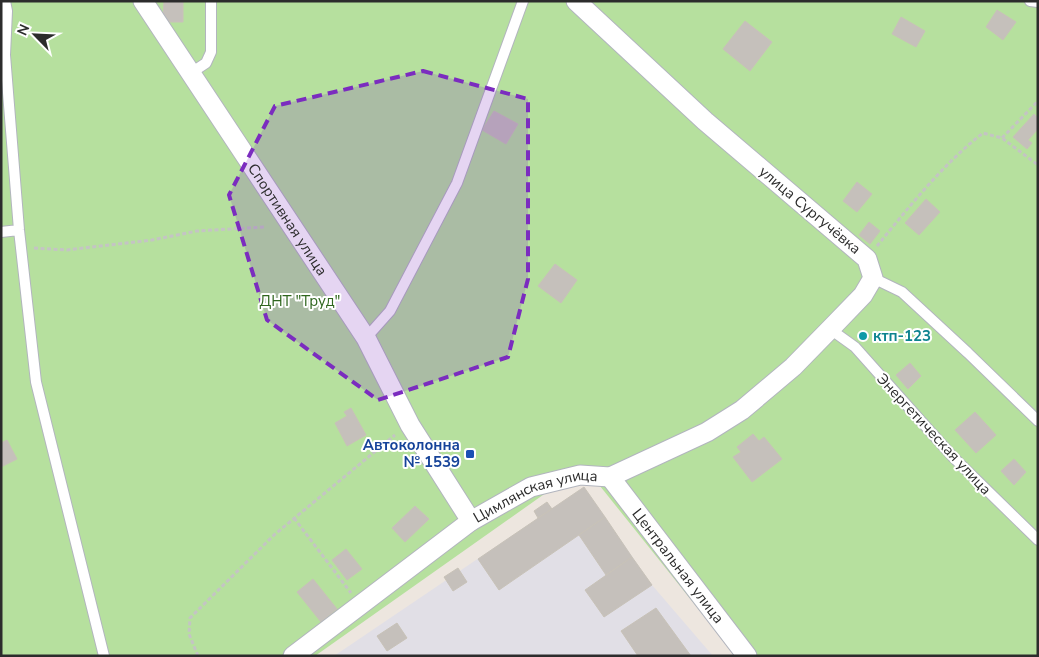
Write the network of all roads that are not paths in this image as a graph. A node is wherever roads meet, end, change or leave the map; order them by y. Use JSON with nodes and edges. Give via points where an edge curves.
{"nodes":[{"id":1,"x":5,"y":1,"type":"edge"},
{"id":2,"x":143,"y":1,"type":"edge"},
{"id":3,"x":211,"y":1,"type":"edge"},
{"id":4,"x":523,"y":1,"type":"edge"},
{"id":5,"x":576,"y":1,"type":"edge"},
{"id":6,"x":1030,"y":1,"type":"edge"},
{"id":7,"x":1038,"y":2,"type":"edge"},
{"id":8,"x":191,"y":73,"type":"junction"},
{"id":9,"x":19,"y":230,"type":"junction"},
{"id":10,"x":1,"y":232,"type":"edge"},
{"id":11,"x":873,"y":278,"type":"junction"},
{"id":12,"x":830,"y":329,"type":"junction"},
{"id":13,"x":366,"y":338,"type":"junction"},
{"id":14,"x":1038,"y":421,"type":"edge"},
{"id":15,"x":610,"y":477,"type":"junction"},
{"id":16,"x":472,"y":521,"type":"junction"},
{"id":17,"x":1038,"y":540,"type":"edge"},
{"id":18,"x":104,"y":656,"type":"edge"},
{"id":19,"x":293,"y":656,"type":"edge"},
{"id":20,"x":747,"y":656,"type":"edge"}],
"edges":[{"from":1,"to":9,"type":"lane","via":[[5,55]]},
{"from":2,"to":8,"type":"street","name":"Спортивная улица"},
{"from":3,"to":8,"type":"lane","via":[[212,52],[206,63]]},
{"from":4,"to":13,"type":"lane","via":[[457,183],[390,311]]},
{"from":5,"to":11,"type":"street","name":"улица Сургучёвка","via":[[705,121],[867,259]]},
{"from":6,"to":7,"type":"lane"},
{"from":8,"to":13,"type":"street","name":"Спортивная улица"},
{"from":9,"to":10,"type":"lane"},
{"from":9,"to":18,"type":"lane","via":[[36,382]]},
{"from":11,"to":12,"type":"street","name":"Цимлянская улица","via":[[863,295]]},
{"from":11,"to":14,"type":"lane","via":[[902,292]]},
{"from":12,"to":15,"type":"street","name":"Цимлянская улица","via":[[793,367],[742,410],[707,432]]},
{"from":12,"to":17,"type":"lane","name":"Энергетическая улица","via":[[855,347],[953,457]]},
{"from":13,"to":16,"type":"street","name":"Спортивная улица","via":[[410,425]]},
{"from":15,"to":16,"type":"street","name":"Цимлянская улица","via":[[580,475],[531,487]]},
{"from":15,"to":20,"type":"street","name":"Центральная улица"},
{"from":16,"to":19,"type":"street","name":"Цимлянская улица"}]}
